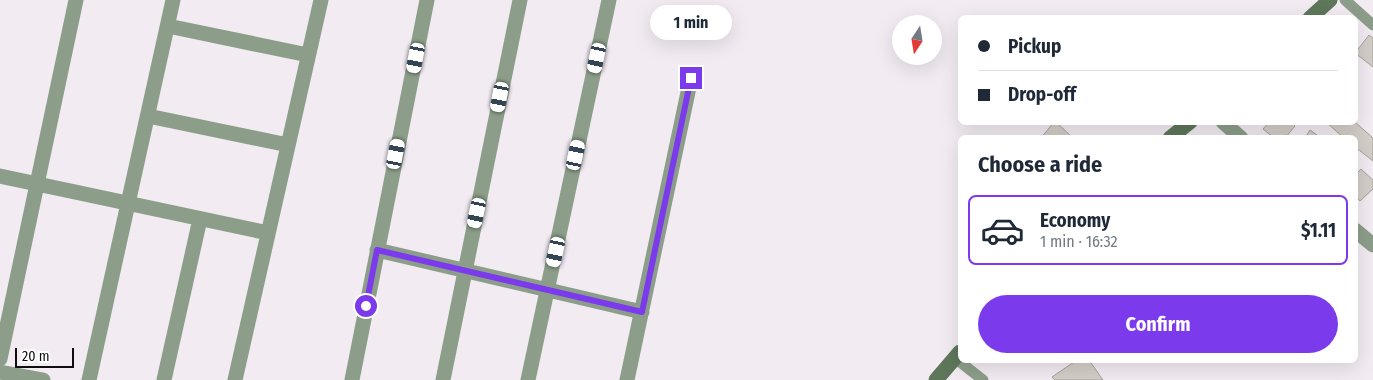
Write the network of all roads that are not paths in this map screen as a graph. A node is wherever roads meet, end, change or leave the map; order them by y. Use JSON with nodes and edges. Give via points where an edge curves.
{"nodes":[{"id":1,"x":76,"y":0,"type":"edge"},
{"id":2,"x":173,"y":0,"type":"edge"},
{"id":3,"x":321,"y":0,"type":"edge"},
{"id":4,"x":427,"y":0,"type":"edge"},
{"id":5,"x":520,"y":0,"type":"edge"},
{"id":6,"x":609,"y":0,"type":"edge"},
{"id":7,"x":1330,"y":0,"type":"edge"},
{"id":8,"x":1345,"y":0,"type":"edge"},
{"id":9,"x":1313,"y":15,"type":"edge"},
{"id":10,"x":1373,"y":24,"type":"edge"},
{"id":11,"x":168,"y":26,"type":"junction"},
{"id":12,"x":308,"y":55,"type":"junction"},
{"id":13,"x":691,"y":78,"type":"dead end"},
{"id":14,"x":148,"y":116,"type":"junction"},
{"id":15,"x":1186,"y":125,"type":"edge"},
{"id":16,"x":1226,"y":125,"type":"edge"},
{"id":17,"x":1174,"y":135,"type":"edge"},
{"id":18,"x":1238,"y":135,"type":"edge"},
{"id":19,"x":288,"y":145,"type":"junction"},
{"id":20,"x":0,"y":176,"type":"edge"},
{"id":21,"x":36,"y":184,"type":"junction"},
{"id":22,"x":128,"y":203,"type":"junction"},
{"id":23,"x":200,"y":218,"type":"junction"},
{"id":24,"x":1358,"y":232,"type":"edge"},
{"id":25,"x":268,"y":233,"type":"junction"},
{"id":26,"x":1373,"y":245,"type":"edge"},
{"id":27,"x":377,"y":250,"type":"junction"},
{"id":28,"x":465,"y":272,"type":"junction"},
{"id":29,"x":547,"y":290,"type":"junction"},
{"id":30,"x":642,"y":312,"type":"junction"},
{"id":31,"x":957,"y":355,"type":"edge"},
{"id":32,"x":0,"y":359,"type":"edge"},
{"id":33,"x":965,"y":363,"type":"edge"},
{"id":34,"x":0,"y":372,"type":"edge"},
{"id":35,"x":43,"y":380,"type":"edge"},
{"id":36,"x":89,"y":380,"type":"edge"},
{"id":37,"x":164,"y":380,"type":"edge"},
{"id":38,"x":234,"y":380,"type":"edge"},
{"id":39,"x":352,"y":380,"type":"edge"},
{"id":40,"x":443,"y":380,"type":"edge"},
{"id":41,"x":528,"y":380,"type":"edge"},
{"id":42,"x":627,"y":380,"type":"edge"},
{"id":43,"x":936,"y":380,"type":"edge"},
{"id":44,"x":983,"y":380,"type":"edge"}],
"edges":[{"from":1,"to":21,"type":"street"},
{"from":2,"to":11,"type":"street"},
{"from":3,"to":12,"type":"street"},
{"from":4,"to":27,"type":"street"},
{"from":5,"to":28,"type":"street"},
{"from":6,"to":29,"type":"street"},
{"from":7,"to":9,"type":"street"},
{"from":8,"to":10,"type":"lane"},
{"from":11,"to":12,"type":"street"},
{"from":11,"to":14,"type":"street"},
{"from":12,"to":19,"type":"street"},
{"from":13,"to":30,"type":"street"},
{"from":14,"to":19,"type":"street"},
{"from":14,"to":22,"type":"street"},
{"from":15,"to":17,"type":"street"},
{"from":16,"to":18,"type":"street"},
{"from":19,"to":25,"type":"street"},
{"from":20,"to":21,"type":"street"},
{"from":21,"to":22,"type":"street"},
{"from":21,"to":32,"type":"street"},
{"from":22,"to":23,"type":"street"},
{"from":22,"to":36,"type":"street"},
{"from":23,"to":25,"type":"street"},
{"from":23,"to":37,"type":"street"},
{"from":24,"to":26,"type":"street"},
{"from":25,"to":38,"type":"street"},
{"from":27,"to":28,"type":"street"},
{"from":27,"to":39,"type":"street"},
{"from":28,"to":29,"type":"street"},
{"from":28,"to":40,"type":"street"},
{"from":29,"to":30,"type":"street"},
{"from":29,"to":41,"type":"street"},
{"from":30,"to":42,"type":"street"},
{"from":31,"to":43,"type":"street"},
{"from":33,"to":44,"type":"lane"},
{"from":34,"to":35,"type":"street"}]}
